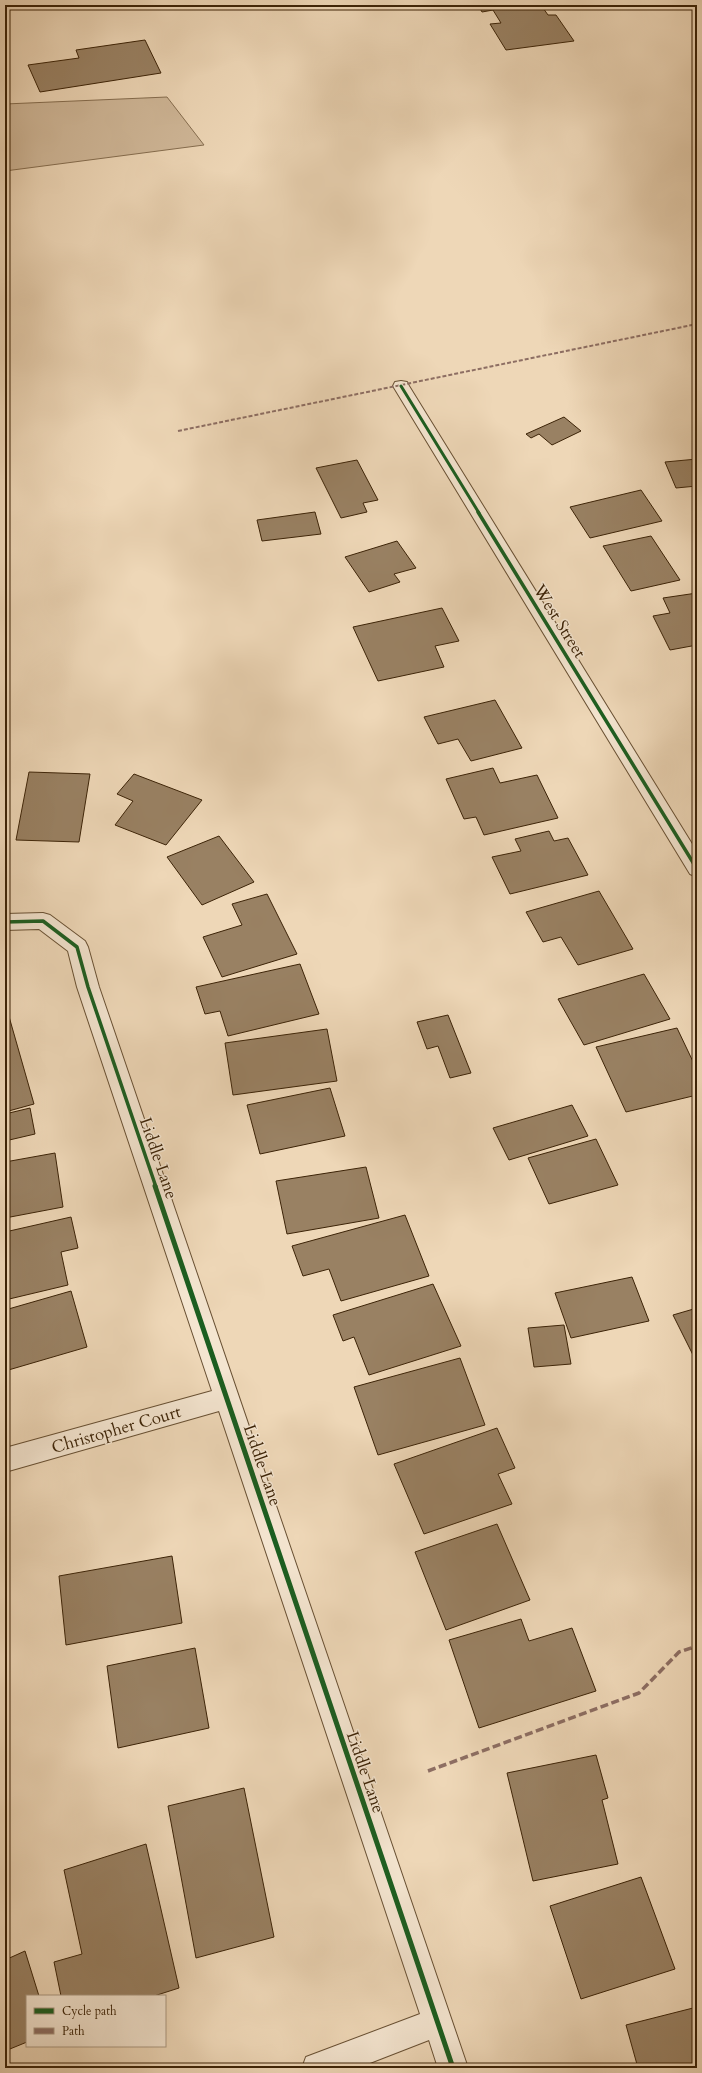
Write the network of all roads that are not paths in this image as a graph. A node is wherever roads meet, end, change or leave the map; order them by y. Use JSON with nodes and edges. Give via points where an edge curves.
{"nodes":[{"id":1,"x":401,"y":386,"type":"dead end"},
{"id":2,"x":697,"y":869,"type":"edge"},
{"id":3,"x":5,"y":922,"type":"edge"},
{"id":4,"x":226,"y":1398,"type":"junction"},
{"id":5,"x":5,"y":1460,"type":"edge"},
{"id":6,"x":437,"y":2022,"type":"junction"},
{"id":7,"x":317,"y":2068,"type":"edge"},
{"id":8,"x":452,"y":2068,"type":"edge"}],
"edges":[{"from":1,"to":2,"type":"street","name":"West Street"},
{"from":3,"to":4,"type":"street","name":"Liddle Lane","via":[[43,921],[77,947],[88,987]]},
{"from":4,"to":5,"type":"street","name":"Christopher Court"},
{"from":4,"to":6,"type":"street","name":"Liddle Lane"},
{"from":6,"to":7,"type":"street"},
{"from":6,"to":8,"type":"street","name":"Liddle Lane"}]}
